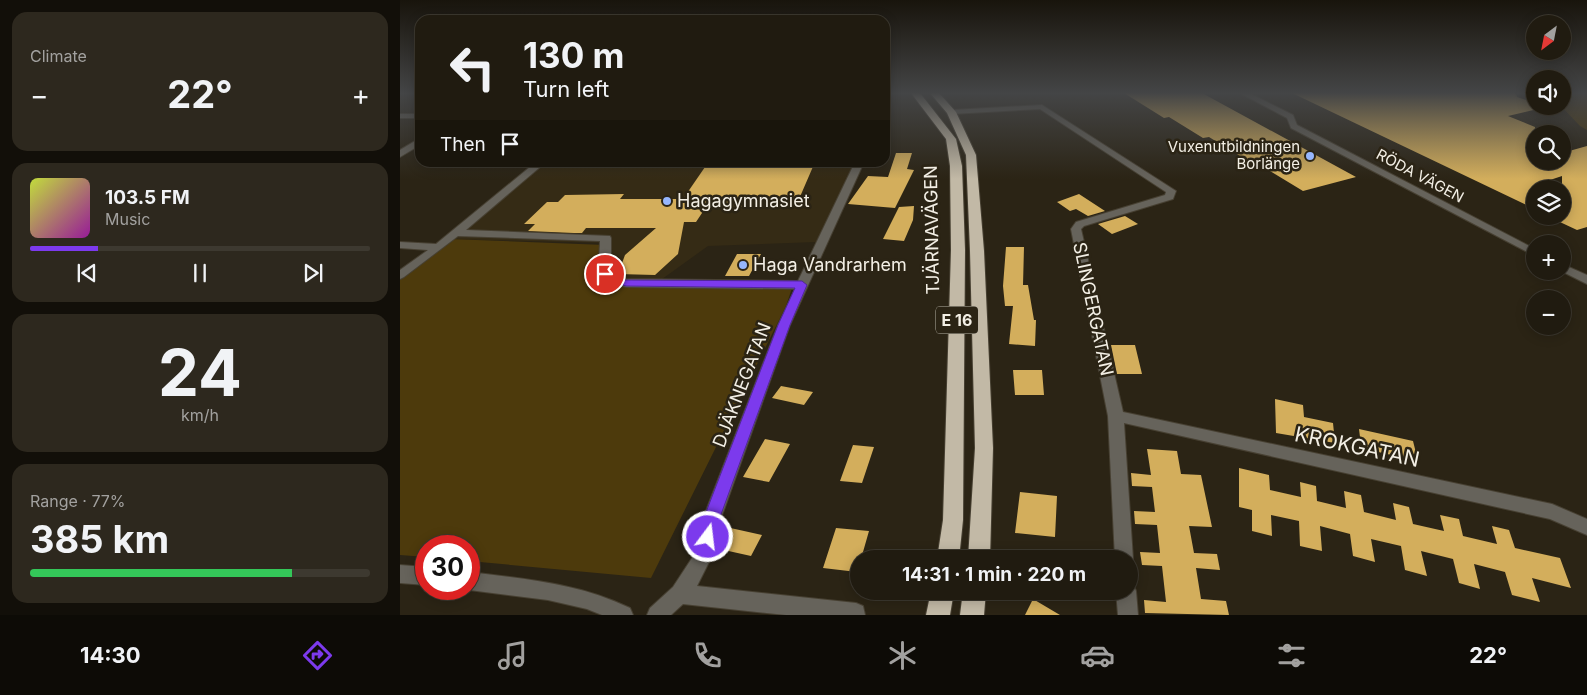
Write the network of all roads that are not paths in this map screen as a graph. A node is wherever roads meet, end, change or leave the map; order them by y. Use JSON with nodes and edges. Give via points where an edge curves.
{"nodes":[{"id":1,"x":938,"y":122,"type":"edge"},
{"id":2,"x":955,"y":122,"type":"edge"},
{"id":3,"x":1065,"y":122,"type":"edge"},
{"id":4,"x":1292,"y":122,"type":"edge"},
{"id":5,"x":415,"y":144,"type":"edge"},
{"id":6,"x":400,"y":154,"type":"edge"},
{"id":7,"x":536,"y":167,"type":"edge"},
{"id":8,"x":858,"y":167,"type":"edge"},
{"id":9,"x":455,"y":233,"type":"junction"},
{"id":10,"x":400,"y":245,"type":"edge"},
{"id":11,"x":439,"y":247,"type":"junction"},
{"id":12,"x":1526,"y":248,"type":"edge"},
{"id":13,"x":1571,"y":272,"type":"edge"},
{"id":14,"x":400,"y":276,"type":"edge"},
{"id":15,"x":1587,"y":280,"type":"edge"},
{"id":16,"x":802,"y":285,"type":"junction"},
{"id":17,"x":1116,"y":416,"type":"junction"},
{"id":18,"x":1587,"y":527,"type":"edge"},
{"id":19,"x":949,"y":550,"type":"edge"},
{"id":20,"x":979,"y":550,"type":"edge"},
{"id":21,"x":1123,"y":550,"type":"edge"},
{"id":22,"x":400,"y":574,"type":"edge"},
{"id":23,"x":415,"y":575,"type":"edge"},
{"id":24,"x":480,"y":582,"type":"edge"},
{"id":25,"x":680,"y":594,"type":"junction"},
{"id":26,"x":941,"y":600,"type":"edge"},
{"id":27,"x":974,"y":600,"type":"edge"},
{"id":28,"x":1127,"y":600,"type":"edge"},
{"id":29,"x":856,"y":613,"type":"dead end"},
{"id":30,"x":623,"y":615,"type":"edge"},
{"id":31,"x":657,"y":615,"type":"edge"},
{"id":32,"x":938,"y":615,"type":"edge"},
{"id":33,"x":972,"y":615,"type":"edge"},
{"id":34,"x":1128,"y":615,"type":"edge"}],
"edges":[{"from":1,"to":19,"type":"highway","name":"TJÄRNAVÄGEN","number":"E 16","via":[[951,139],[957,180],[953,520]]},
{"from":2,"to":20,"type":"highway","number":"E 16","via":[[970,155],[976,242],[984,448]]},
{"from":3,"to":17,"type":"street","name":"SLINGERGATAN","via":[[1171,191],[1169,197],[1080,224],[1076,229]]},
{"from":4,"to":12,"type":"street","name":"RÖDA VÄGEN","via":[[1294,126]]},
{"from":5,"to":6,"type":"street"},
{"from":7,"to":9,"type":"street"},
{"from":8,"to":16,"type":"street","name":"DJÄKNEGATAN"},
{"from":9,"to":11,"type":"street"},
{"from":9,"to":16,"type":"street","via":[[606,238],[605,274],[626,283]]},
{"from":10,"to":11,"type":"street"},
{"from":11,"to":14,"type":"street"},
{"from":13,"to":15,"type":"street"},
{"from":16,"to":25,"type":"street","name":"DJÄKNEGATAN","via":[[711,520],[701,560]]},
{"from":17,"to":18,"type":"street","name":"KROKGATAN","via":[[1552,512]]},
{"from":17,"to":21,"type":"street","name":"SLINGERGATAN"},
{"from":22,"to":23,"type":"street"},
{"from":24,"to":30,"type":"street","via":[[576,595]]},
{"from":25,"to":29,"type":"street"},
{"from":25,"to":31,"type":"street","name":"DJÄKNEGATAN"},
{"from":26,"to":32,"type":"highway"},
{"from":27,"to":33,"type":"highway"},
{"from":28,"to":34,"type":"street"}]}
